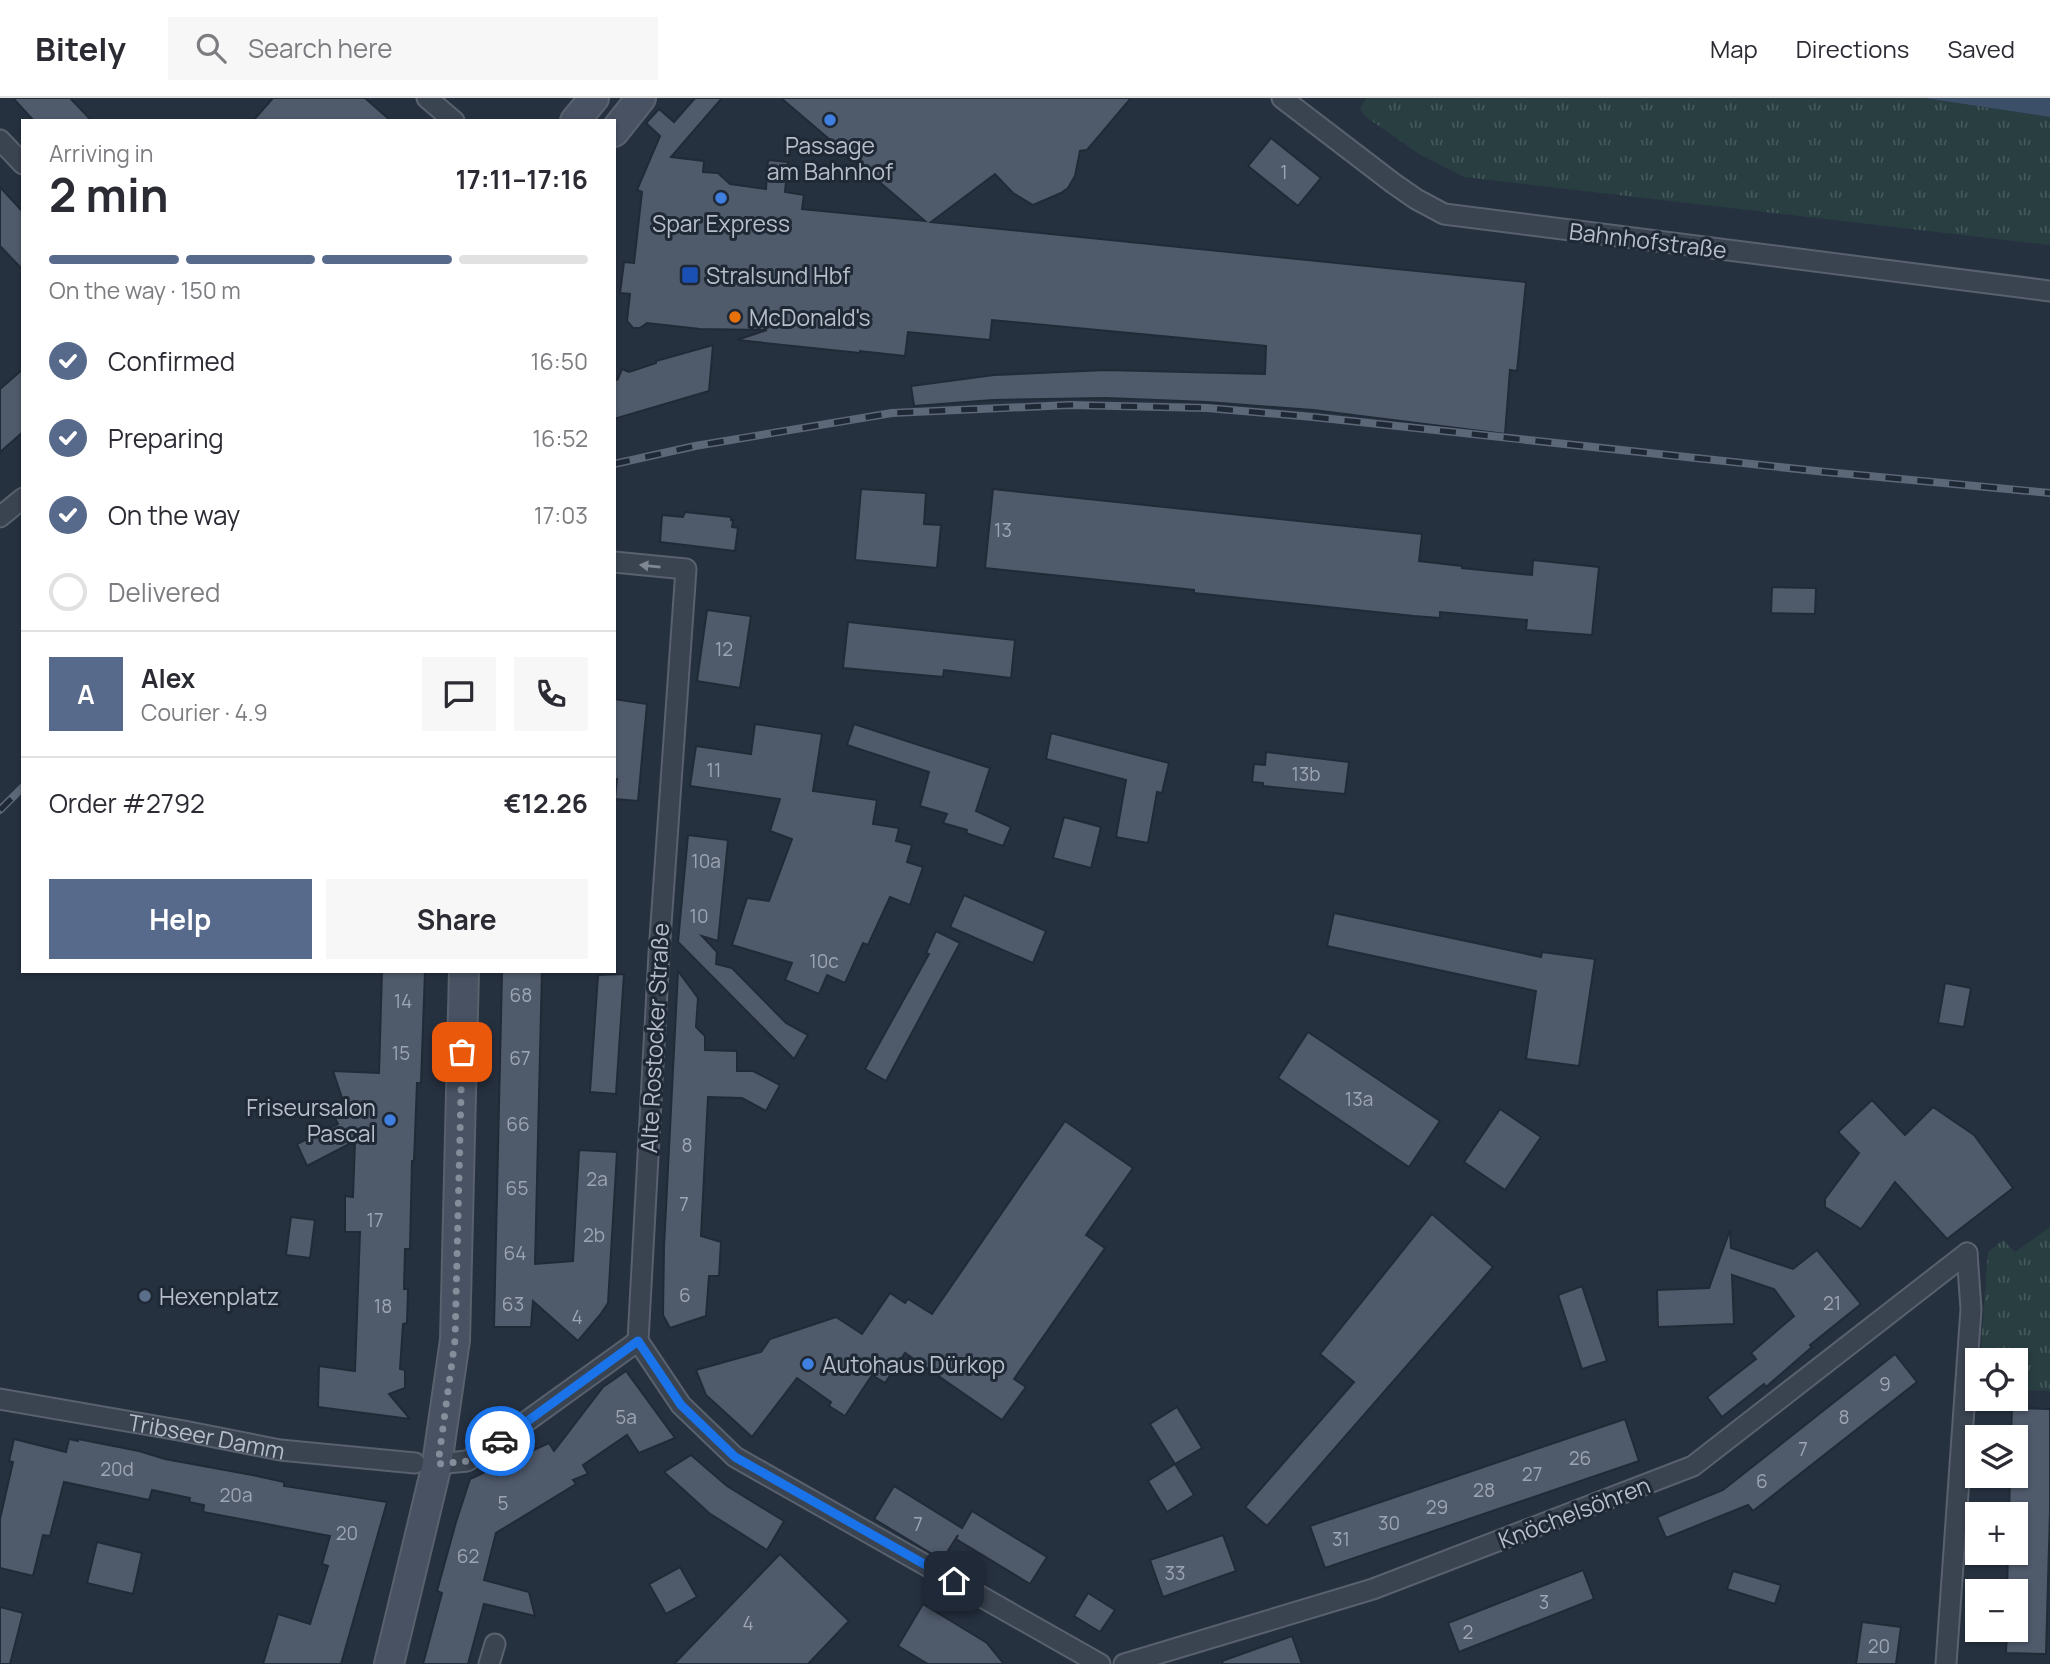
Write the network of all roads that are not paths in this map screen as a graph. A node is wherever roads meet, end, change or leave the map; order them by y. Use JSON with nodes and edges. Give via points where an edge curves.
{"nodes":[{"id":1,"x":427,"y":98,"type":"edge"},
{"id":2,"x":594,"y":98,"type":"edge"},
{"id":3,"x":641,"y":98,"type":"edge"},
{"id":4,"x":1282,"y":98,"type":"edge"},
{"id":5,"x":452,"y":119,"type":"edge"},
{"id":6,"x":577,"y":119,"type":"edge"},
{"id":7,"x":616,"y":129,"type":"edge"},
{"id":8,"x":0,"y":140,"type":"edge"},
{"id":9,"x":21,"y":162,"type":"edge"},
{"id":10,"x":2050,"y":291,"type":"edge"},
{"id":11,"x":21,"y":500,"type":"edge"},
{"id":12,"x":0,"y":517,"type":"edge"},
{"id":13,"x":616,"y":562,"type":"edge"},
{"id":14,"x":464,"y":973,"type":"edge"},
{"id":15,"x":638,"y":1341,"type":"junction"},
{"id":16,"x":0,"y":1399,"type":"edge"},
{"id":17,"x":426,"y":1464,"type":"junction"},
{"id":18,"x":495,"y":1644,"type":"dead end"},
{"id":19,"x":389,"y":1664,"type":"edge"},
{"id":20,"x":489,"y":1664,"type":"edge"},
{"id":21,"x":1100,"y":1664,"type":"edge"},
{"id":22,"x":1124,"y":1664,"type":"edge"},
{"id":23,"x":1946,"y":1664,"type":"edge"}],
"edges":[{"from":1,"to":5,"type":"street"},
{"from":2,"to":6,"type":"main road"},
{"from":3,"to":7,"type":"main road"},
{"from":4,"to":10,"type":"street","name":"Bahnhofstraße","via":[[1409,194],[1444,214]]},
{"from":8,"to":9,"type":"street"},
{"from":11,"to":12,"type":"street"},
{"from":15,"to":13,"type":"street","name":"Alte Rostocker Straße","one_way":true,"via":[[686,569]]},
{"from":14,"to":17,"type":"main road","via":[[455,1340]]},
{"from":15,"to":17,"type":"street","via":[[467,1461]]},
{"from":15,"to":21,"type":"street","via":[[681,1405],[735,1457]]},
{"from":16,"to":17,"type":"street","name":"Tribseer Damm","via":[[279,1450]]},
{"from":17,"to":19,"type":"main road"},
{"from":18,"to":20,"type":"street"},
{"from":22,"to":23,"type":"street","name":"Knöchelsöhren","via":[[1373,1588],[1693,1466],[1967,1253],[1971,1309]]}]}
